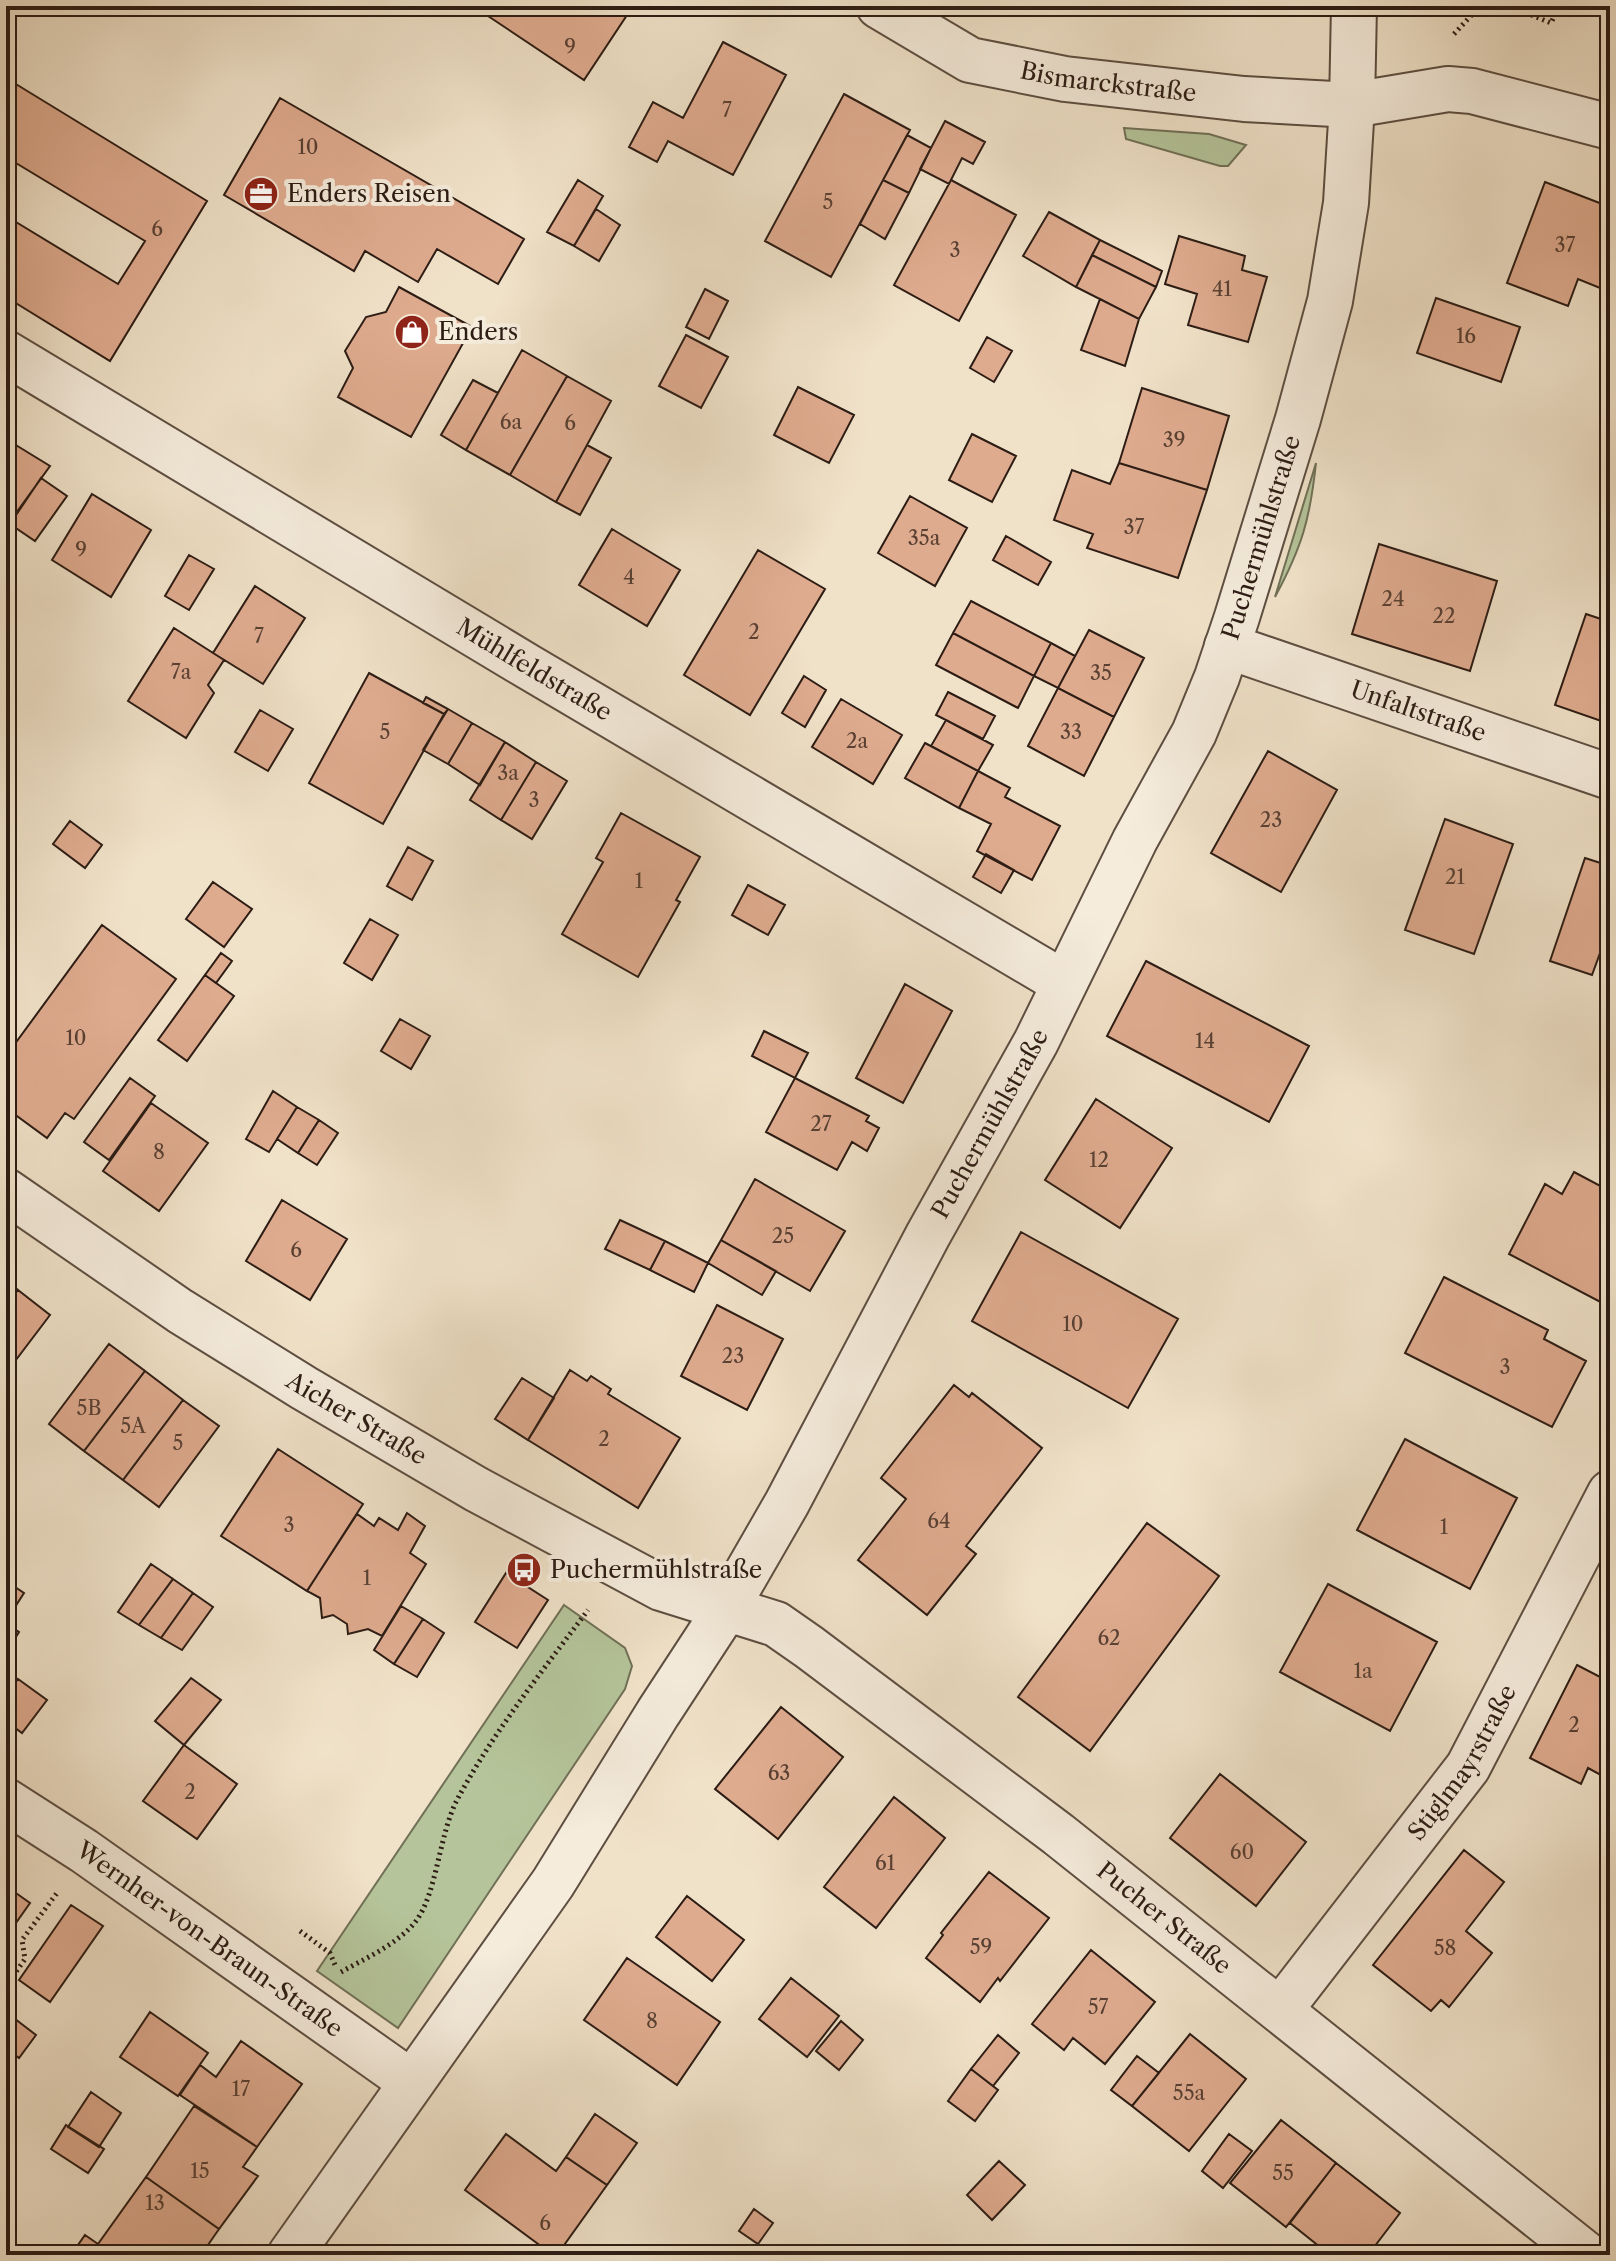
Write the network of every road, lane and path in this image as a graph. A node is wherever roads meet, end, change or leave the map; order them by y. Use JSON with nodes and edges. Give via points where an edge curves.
{"nodes":[{"id":1,"x":879,"y":6,"type":"edge"},
{"id":2,"x":1354,"y":6,"type":"edge"},
{"id":3,"x":1480,"y":6,"type":"edge"},
{"id":4,"x":1509,"y":6,"type":"edge"},
{"id":5,"x":1559,"y":6,"type":"edge"},
{"id":6,"x":1454,"y":34,"type":"dead end"},
{"id":7,"x":1352,"y":105,"type":"junction"},
{"id":8,"x":1610,"y":127,"type":"edge"},
{"id":9,"x":6,"y":353,"type":"edge"},
{"id":10,"x":1227,"y":646,"type":"junction"},
{"id":11,"x":1610,"y":777,"type":"edge"},
{"id":12,"x":1064,"y":983,"type":"junction"},
{"id":13,"x":6,"y":1191,"type":"edge"},
{"id":14,"x":1610,"y":1493,"type":"edge"},
{"id":15,"x":726,"y":1609,"type":"junction"},
{"id":16,"x":588,"y":1610,"type":"dead end"},
{"id":17,"x":6,"y":1801,"type":"edge"},
{"id":18,"x":84,"y":1851,"type":"junction"},
{"id":19,"x":300,"y":1931,"type":"dead end"},
{"id":20,"x":339,"y":1974,"type":"junction"},
{"id":21,"x":6,"y":1986,"type":"edge"},
{"id":22,"x":1280,"y":2010,"type":"junction"},
{"id":23,"x":312,"y":2013,"type":"junction"},
{"id":24,"x":411,"y":2082,"type":"junction"},
{"id":25,"x":290,"y":2255,"type":"edge"},
{"id":26,"x":1587,"y":2255,"type":"edge"}],
"edges":[{"from":1,"to":7,"type":"street","name":"Bismarckstraße","via":[[984,63],[1080,81]]},
{"from":2,"to":7,"type":"street","name":"Puchermühlstraße"},
{"from":3,"to":6,"type":"path"},
{"from":4,"to":5,"type":"path","via":[[1551,23]]},
{"from":7,"to":8,"type":"street","name":"Bismarckstraße","via":[[1448,89],[1472,91]]},
{"from":7,"to":10,"type":"street","name":"Puchermühlstraße","via":[[1346,203],[1330,301]]},
{"from":9,"to":12,"type":"street","name":"Mühlfeldstraße"},
{"from":10,"to":11,"type":"street","name":"Unfaltstraße"},
{"from":10,"to":12,"type":"street","name":"Puchermühlstraße","via":[[1194,733]]},
{"from":12,"to":15,"type":"street","name":"Puchermühlstraße"},
{"from":13,"to":15,"type":"street","name":"Aicher Straße","via":[[180,1311],[476,1489],[661,1588]]},
{"from":14,"to":22,"type":"street","name":"Stiglmayrstraße","via":[[1468,1767]]},
{"from":15,"to":22,"type":"street","name":"Pucher Straße","via":[[776,1624],[809,1647]]},
{"from":15,"to":24,"type":"street","name":"Puchermühlstraße","via":[[553,1883]]},
{"from":16,"to":20,"type":"path","via":[[456,1801],[415,1923]]},
{"from":17,"to":18,"type":"street","name":"Wernher-von-Braun-Straße"},
{"from":18,"to":21,"type":"path","via":[[22,1940],[25,1959]]},
{"from":18,"to":23,"type":"street","name":"Wernher-von-Braun-Straße"},
{"from":19,"to":20,"type":"path","via":[[330,1953]]},
{"from":20,"to":23,"type":"path"},
{"from":22,"to":26,"type":"street","name":"Pucher Straße"},
{"from":23,"to":24,"type":"street","name":"Wernher-von-Braun-Straße"},
{"from":24,"to":25,"type":"street","name":"Puchermühlstraße"}]}
